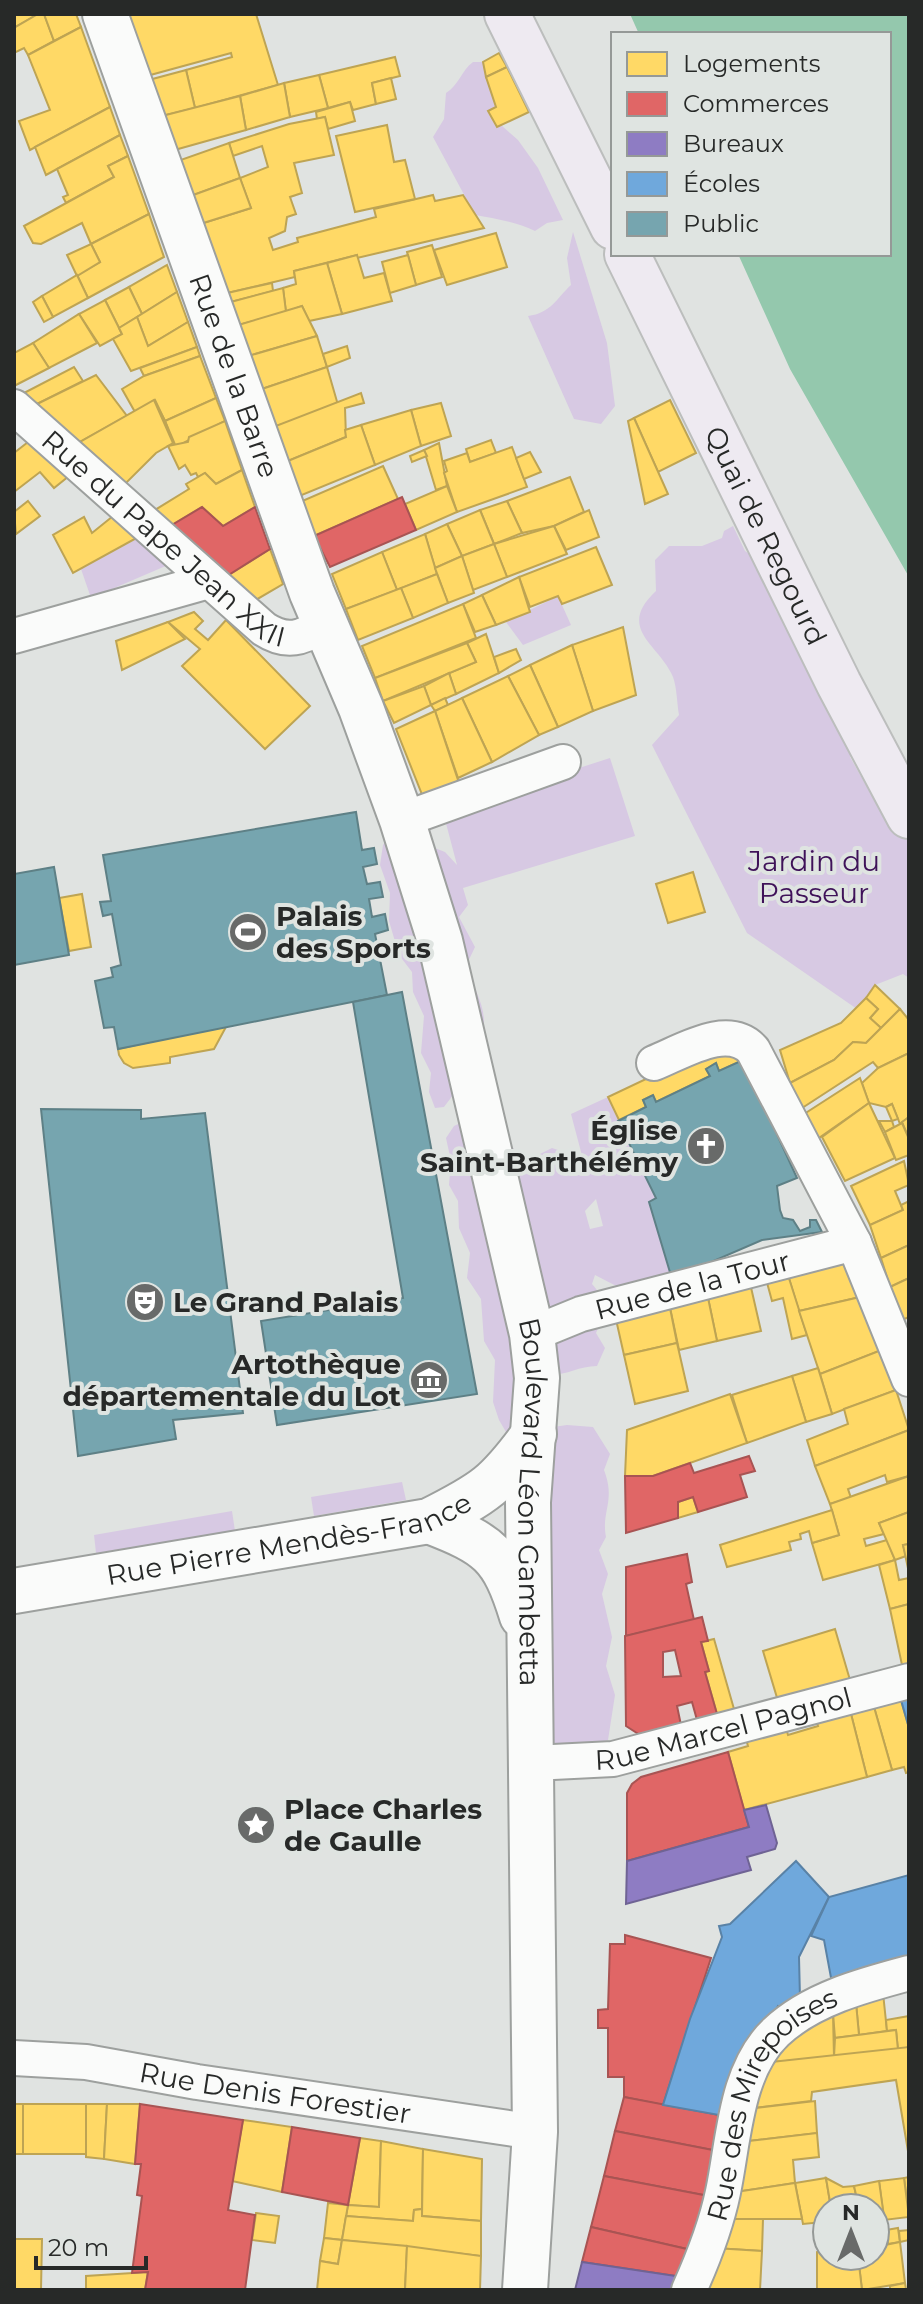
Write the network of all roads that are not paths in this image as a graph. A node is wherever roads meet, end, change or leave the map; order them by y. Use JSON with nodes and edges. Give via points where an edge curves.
{"nodes":[{"id":1,"x":105,"y":14,"type":"edge"},
{"id":2,"x":507,"y":14,"type":"edge"},
{"id":3,"x":611,"y":223,"type":"edge"},
{"id":4,"x":628,"y":256,"type":"edge"},
{"id":5,"x":14,"y":407,"type":"edge"},
{"id":6,"x":209,"y":581,"type":"junction"},
{"id":7,"x":324,"y":625,"type":"junction"},
{"id":8,"x":14,"y":636,"type":"edge"},
{"id":9,"x":370,"y":736,"type":"joint"},
{"id":10,"x":563,"y":762,"type":"dead end"},
{"id":11,"x":909,"y":816,"type":"edge"},
{"id":12,"x":402,"y":820,"type":"junction"},
{"id":13,"x":654,"y":1063,"type":"dead end"},
{"id":14,"x":854,"y":1243,"type":"junction"},
{"id":15,"x":532,"y":1334,"type":"junction"},
{"id":16,"x":909,"y":1379,"type":"edge"},
{"id":17,"x":534,"y":1434,"type":"junction"},
{"id":18,"x":429,"y":1521,"type":"junction"},
{"id":19,"x":14,"y":1591,"type":"edge"},
{"id":20,"x":531,"y":1649,"type":"junction"},
{"id":21,"x":909,"y":1681,"type":"edge"},
{"id":22,"x":533,"y":1763,"type":"junction"},
{"id":23,"x":909,"y":1973,"type":"edge"},
{"id":24,"x":14,"y":2058,"type":"edge"},
{"id":25,"x":535,"y":2132,"type":"junction"},
{"id":26,"x":525,"y":2290,"type":"edge"},
{"id":27,"x":689,"y":2290,"type":"edge"}],
"edges":[{"from":1,"to":7,"type":"main road","name":"Rue de la Barre"},
{"from":2,"to":3,"type":"main road"},
{"from":4,"to":11,"type":"main road","name":"Quai de Regourd"},
{"from":5,"to":6,"type":"street","name":"Rue du Pape Jean XXII"},
{"from":6,"to":7,"type":"street","name":"Rue du Pape Jean XXII","via":[[276,636],[288,640]]},
{"from":6,"to":8,"type":"street"},
{"from":7,"to":9,"type":"main road","name":"Rue de la Barre"},
{"from":9,"to":12,"type":"main road","name":"Boulevard Léon Gambetta"},
{"from":10,"to":12,"type":"street"},
{"from":12,"to":15,"type":"main road","name":"Boulevard Léon Gambetta","via":[[440,941]]},
{"from":13,"to":14,"type":"street","via":[[713,1040],[747,1043]]},
{"from":14,"to":15,"type":"street","name":"Rue de la Tour","via":[[581,1314]]},
{"from":14,"to":16,"type":"street"},
{"from":15,"to":17,"type":"main road","name":"Boulevard Léon Gambetta","via":[[537,1378]]},
{"from":17,"to":18,"type":"main road","name":"Rue Pierre Mendès-France","via":[[503,1477],[478,1497]]},
{"from":17,"to":20,"type":"main road","name":"Boulevard Léon Gambetta","via":[[528,1502]]},
{"from":18,"to":19,"type":"main road","name":"Rue Pierre Mendès-France"},
{"from":18,"to":20,"type":"main road","via":[[469,1536],[495,1558],[510,1577]]},
{"from":20,"to":22,"type":"main road","name":"Boulevard Léon Gambetta"},
{"from":21,"to":22,"type":"street","name":"Rue Marcel Pagnol","via":[[613,1759]]},
{"from":22,"to":25,"type":"main road","name":"Boulevard Léon Gambetta"},
{"from":23,"to":27,"type":"street","name":"Rue des Mirepoises","via":[[824,2001],[776,2033],[760,2054],[742,2097],[723,2195]]},
{"from":24,"to":25,"type":"street","name":"Rue Denis Forestier","via":[[86,2062]]},
{"from":25,"to":26,"type":"main road","name":"Boulevard Léon Gambetta"}]}
